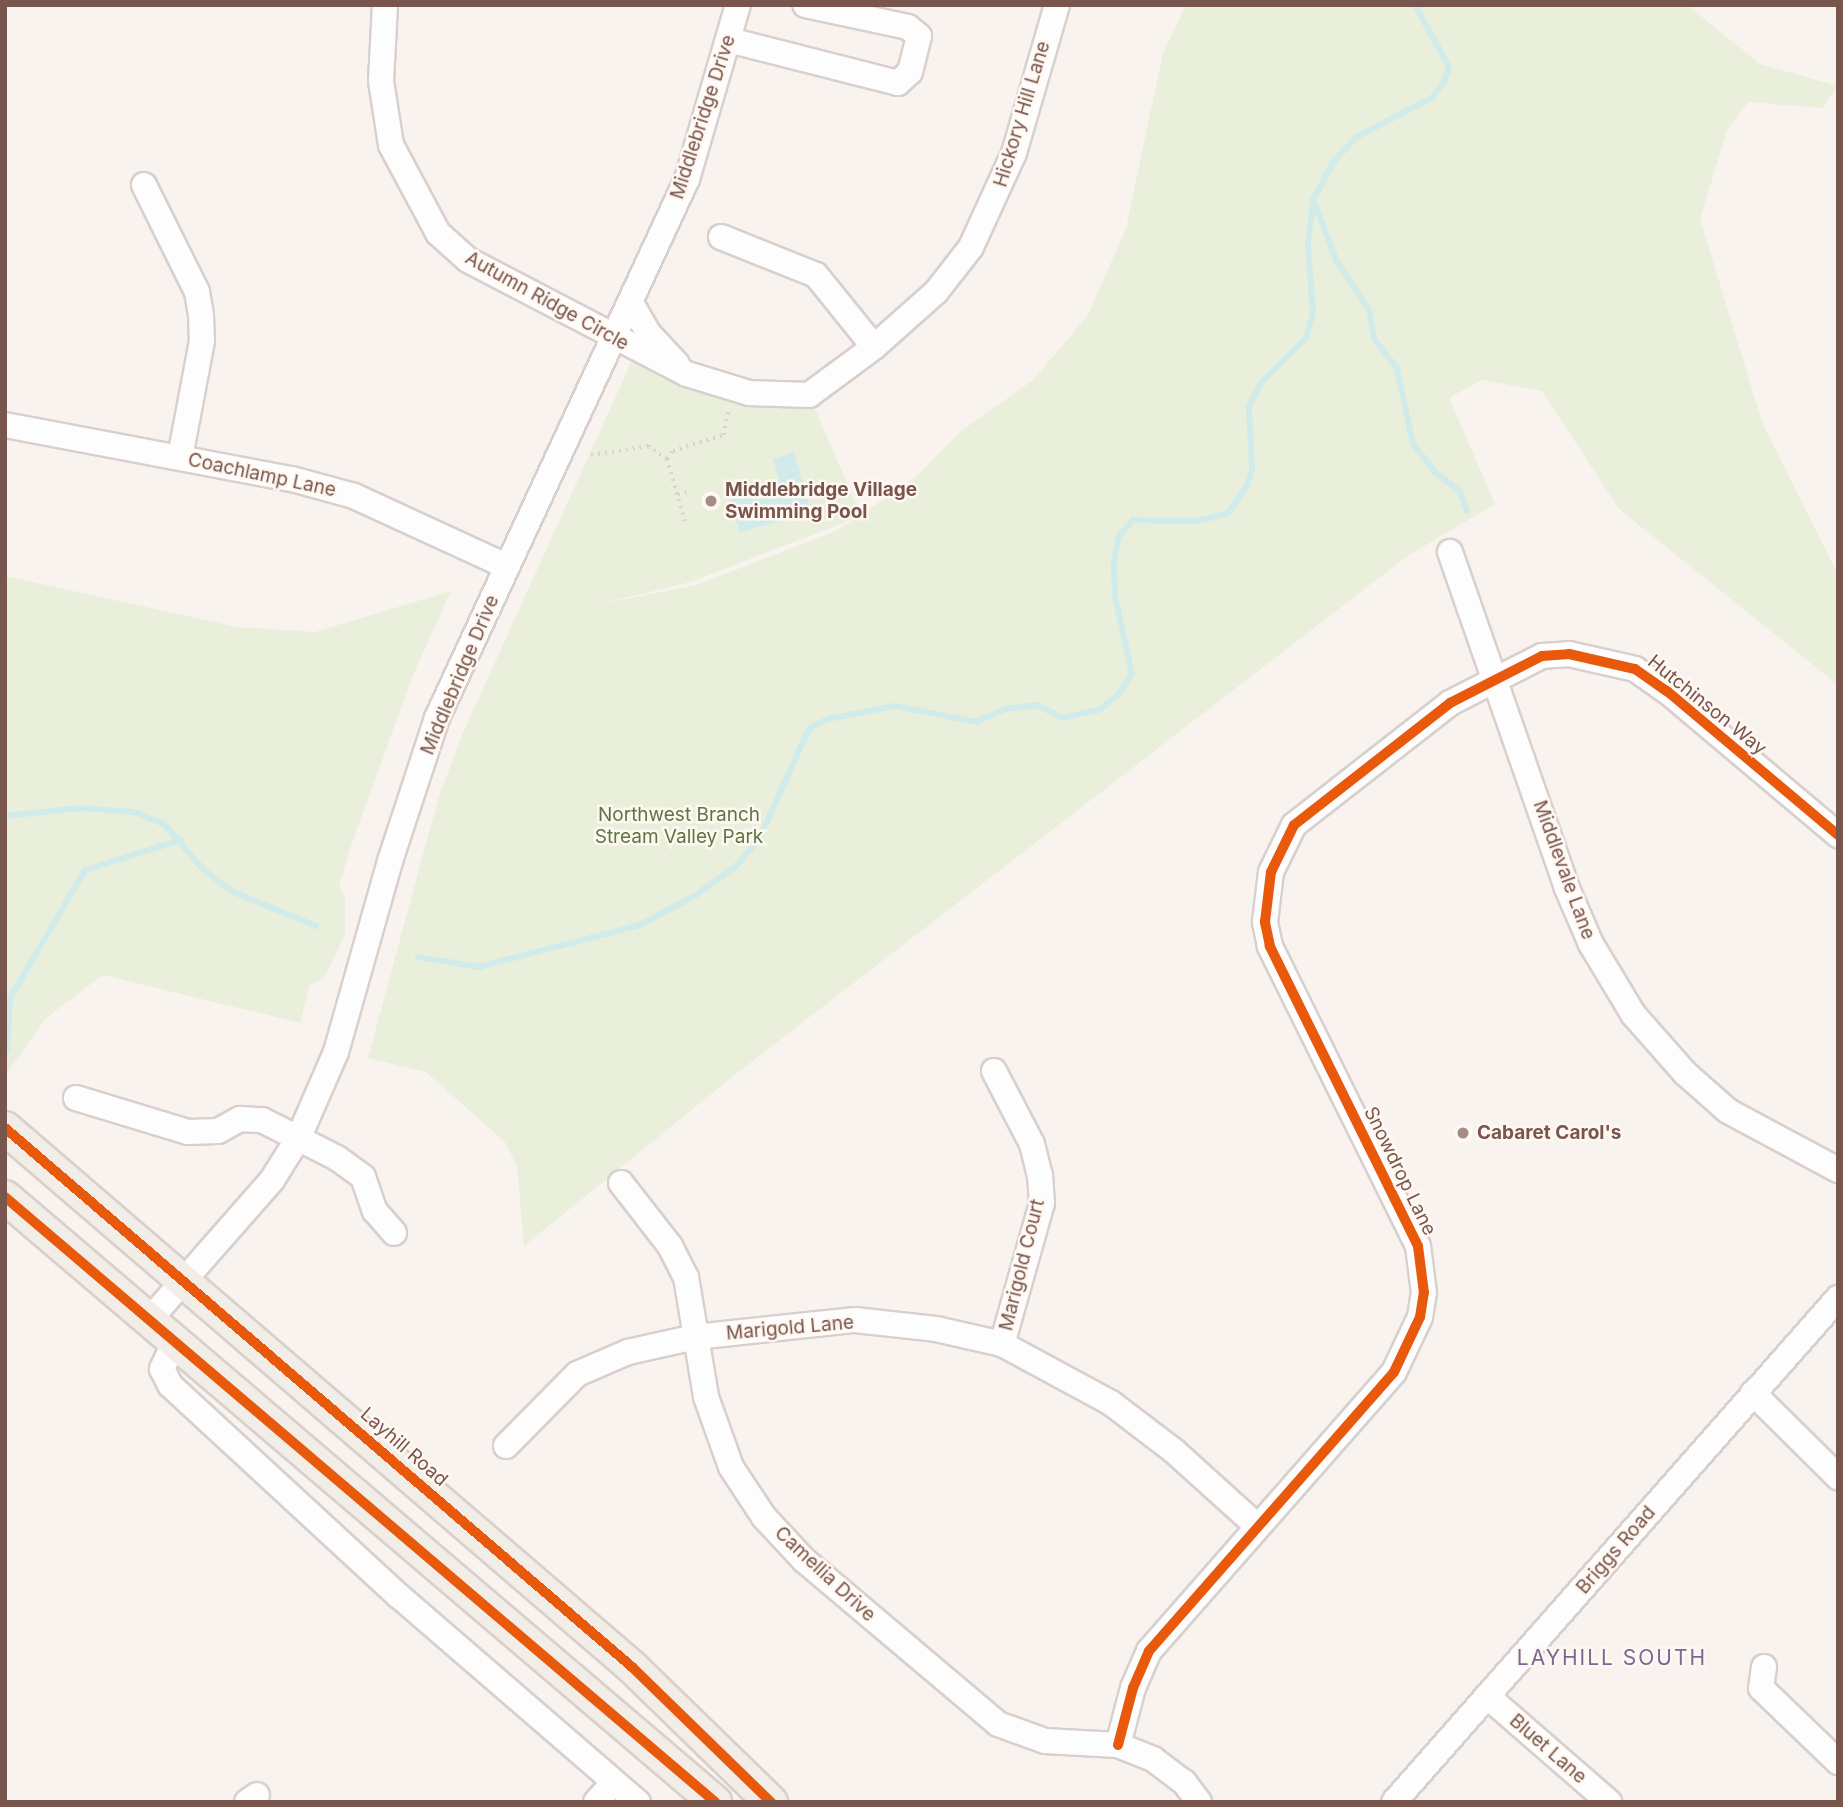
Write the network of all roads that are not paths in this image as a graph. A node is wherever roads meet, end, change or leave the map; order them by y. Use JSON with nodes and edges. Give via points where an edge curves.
{"nodes":[{"id":1,"x":385,"y":5,"type":"edge"},
{"id":2,"x":738,"y":5,"type":"edge"},
{"id":3,"x":805,"y":5,"type":"edge"},
{"id":4,"x":1057,"y":5,"type":"edge"},
{"id":5,"x":729,"y":40,"type":"junction"},
{"id":6,"x":144,"y":185,"type":"dead end"},
{"id":7,"x":721,"y":237,"type":"dead end"},
{"id":8,"x":631,"y":303,"type":"junction"},
{"id":9,"x":615,"y":337,"type":"junction"},
{"id":10,"x":874,"y":348,"type":"junction"},
{"id":11,"x":687,"y":374,"type":"junction"},
{"id":12,"x":5,"y":425,"type":"edge"},
{"id":13,"x":180,"y":457,"type":"junction"},
{"id":14,"x":1450,"y":552,"type":"dead end"},
{"id":15,"x":506,"y":566,"type":"junction"},
{"id":16,"x":1496,"y":677,"type":"junction"},
{"id":17,"x":1838,"y":835,"type":"edge"},
{"id":18,"x":994,"y":1071,"type":"dead end"},
{"id":19,"x":76,"y":1098,"type":"dead end"},
{"id":20,"x":5,"y":1128,"type":"edge"},
{"id":21,"x":299,"y":1137,"type":"junction"},
{"id":22,"x":1838,"y":1170,"type":"edge"},
{"id":23,"x":621,"y":1183,"type":"dead end"},
{"id":24,"x":5,"y":1197,"type":"edge"},
{"id":25,"x":394,"y":1233,"type":"dead end"},
{"id":26,"x":184,"y":1283,"type":"junction"},
{"id":27,"x":1838,"y":1298,"type":"edge"},
{"id":28,"x":150,"y":1319,"type":"junction"},
{"id":29,"x":695,"y":1337,"type":"junction"},
{"id":30,"x":175,"y":1341,"type":"junction"},
{"id":31,"x":1002,"y":1344,"type":"junction"},
{"id":32,"x":1753,"y":1393,"type":"junction"},
{"id":33,"x":506,"y":1446,"type":"dead end"},
{"id":34,"x":1838,"y":1477,"type":"edge"},
{"id":35,"x":1257,"y":1526,"type":"junction"},
{"id":36,"x":1765,"y":1667,"type":"dead end"},
{"id":37,"x":1487,"y":1696,"type":"junction"},
{"id":38,"x":1118,"y":1745,"type":"junction"},
{"id":39,"x":1838,"y":1762,"type":"edge"},
{"id":40,"x":612,"y":1783,"type":"junction"},
{"id":41,"x":596,"y":1802,"type":"edge"},
{"id":42,"x":638,"y":1802,"type":"edge"},
{"id":43,"x":715,"y":1802,"type":"edge"},
{"id":44,"x":771,"y":1802,"type":"edge"},
{"id":45,"x":1199,"y":1802,"type":"edge"},
{"id":46,"x":1394,"y":1802,"type":"edge"},
{"id":47,"x":1609,"y":1802,"type":"edge"}],
"edges":[{"from":1,"to":9,"type":"street","name":"Autumn Ridge Circle","via":[[381,80],[391,145],[438,233],[468,260]]},
{"from":2,"to":5,"type":"street","name":"Middlebridge Drive"},
{"from":3,"to":5,"type":"street","via":[[908,27],[919,36],[910,72],[898,83]]},
{"from":4,"to":10,"type":"street","name":"Hickory Hill Lane","via":[[1014,153],[989,216],[936,292]]},
{"from":5,"to":8,"type":"street","name":"Middlebridge Drive","via":[[687,179]]},
{"from":6,"to":13,"type":"street","via":[[197,292],[201,315],[202,341]]},
{"from":7,"to":10,"type":"street","via":[[816,275]]},
{"from":8,"to":9,"type":"street","name":"Middlebridge Drive"},
{"from":8,"to":11,"type":"street","name":"Autumn Ridge Circle","via":[[649,334]]},
{"from":9,"to":11,"type":"street","name":"Autumn Ridge Circle"},
{"from":9,"to":15,"type":"street","name":"Middlebridge Drive"},
{"from":10,"to":11,"type":"street","name":"Autumn Ridge Circle","via":[[809,395],[749,393]]},
{"from":12,"to":13,"type":"street","name":"Coachlamp Lane"},
{"from":13,"to":15,"type":"street","name":"Coachlamp Lane","via":[[354,496]]},
{"from":14,"to":16,"type":"street","name":"Middlevale Lane"},
{"from":15,"to":21,"type":"street","name":"Middlebridge Drive","via":[[437,719],[390,861],[336,1052]]},
{"from":16,"to":17,"type":"street","name":"Hutchinson Way","via":[[1542,656],[1569,654],[1634,669],[1667,691]]},
{"from":16,"to":22,"type":"street","name":"Middlevale Lane","via":[[1566,886],[1591,944],[1633,1014],[1685,1073],[1728,1111]]},
{"from":16,"to":35,"type":"street","name":"Snowdrop Lane","via":[[1450,703],[1322,799],[1294,825],[1271,872],[1265,922],[1270,946],[1418,1246],[1424,1293],[1420,1317],[1394,1372]]},
{"from":18,"to":31,"type":"street","name":"Marigold Court","via":[[1031,1144],[1042,1203]]},
{"from":19,"to":21,"type":"street","via":[[188,1132],[218,1131],[240,1119],[262,1120]]},
{"from":20,"to":26,"type":"main road","name":"Layhill Road"},
{"from":21,"to":25,"type":"street","via":[[363,1177],[375,1211]]},
{"from":21,"to":26,"type":"street","name":"Middlebridge Drive","via":[[272,1180]]},
{"from":23,"to":29,"type":"street","name":"Camellia Drive","via":[[670,1246],[686,1277]]},
{"from":24,"to":28,"type":"main road"},
{"from":26,"to":28,"type":"street","name":"Middlebridge Drive"},
{"from":26,"to":44,"type":"main road","name":"Layhill Road","via":[[632,1667]]},
{"from":27,"to":32,"type":"street","name":"Briggs Road"},
{"from":28,"to":30,"type":"main road"},
{"from":29,"to":31,"type":"street","name":"Marigold Lane","via":[[855,1320],[936,1329]]},
{"from":29,"to":33,"type":"street","name":"Marigold Lane","via":[[628,1352],[577,1374]]},
{"from":29,"to":38,"type":"street","name":"Camellia Drive","via":[[706,1397],[731,1467],[764,1517],[804,1560],[998,1724],[1045,1741]]},
{"from":30,"to":40,"type":"street","via":[[162,1369],[170,1385]]},
{"from":30,"to":43,"type":"main road"},
{"from":31,"to":35,"type":"street","name":"Marigold Lane","via":[[1111,1403],[1174,1451]]},
{"from":32,"to":34,"type":"street"},
{"from":32,"to":37,"type":"street","name":"Briggs Road"},
{"from":35,"to":38,"type":"street","name":"Snowdrop Lane","via":[[1149,1651],[1133,1688]]},
{"from":36,"to":39,"type":"street","via":[[1761,1688]]},
{"from":37,"to":46,"type":"street","name":"Briggs Road"},
{"from":37,"to":47,"type":"street","name":"Bluet Lane"},
{"from":38,"to":45,"type":"street","name":"Camellia Drive","via":[[1153,1759],[1184,1782]]},
{"from":40,"to":41,"type":"street"},
{"from":40,"to":42,"type":"street"}]}
